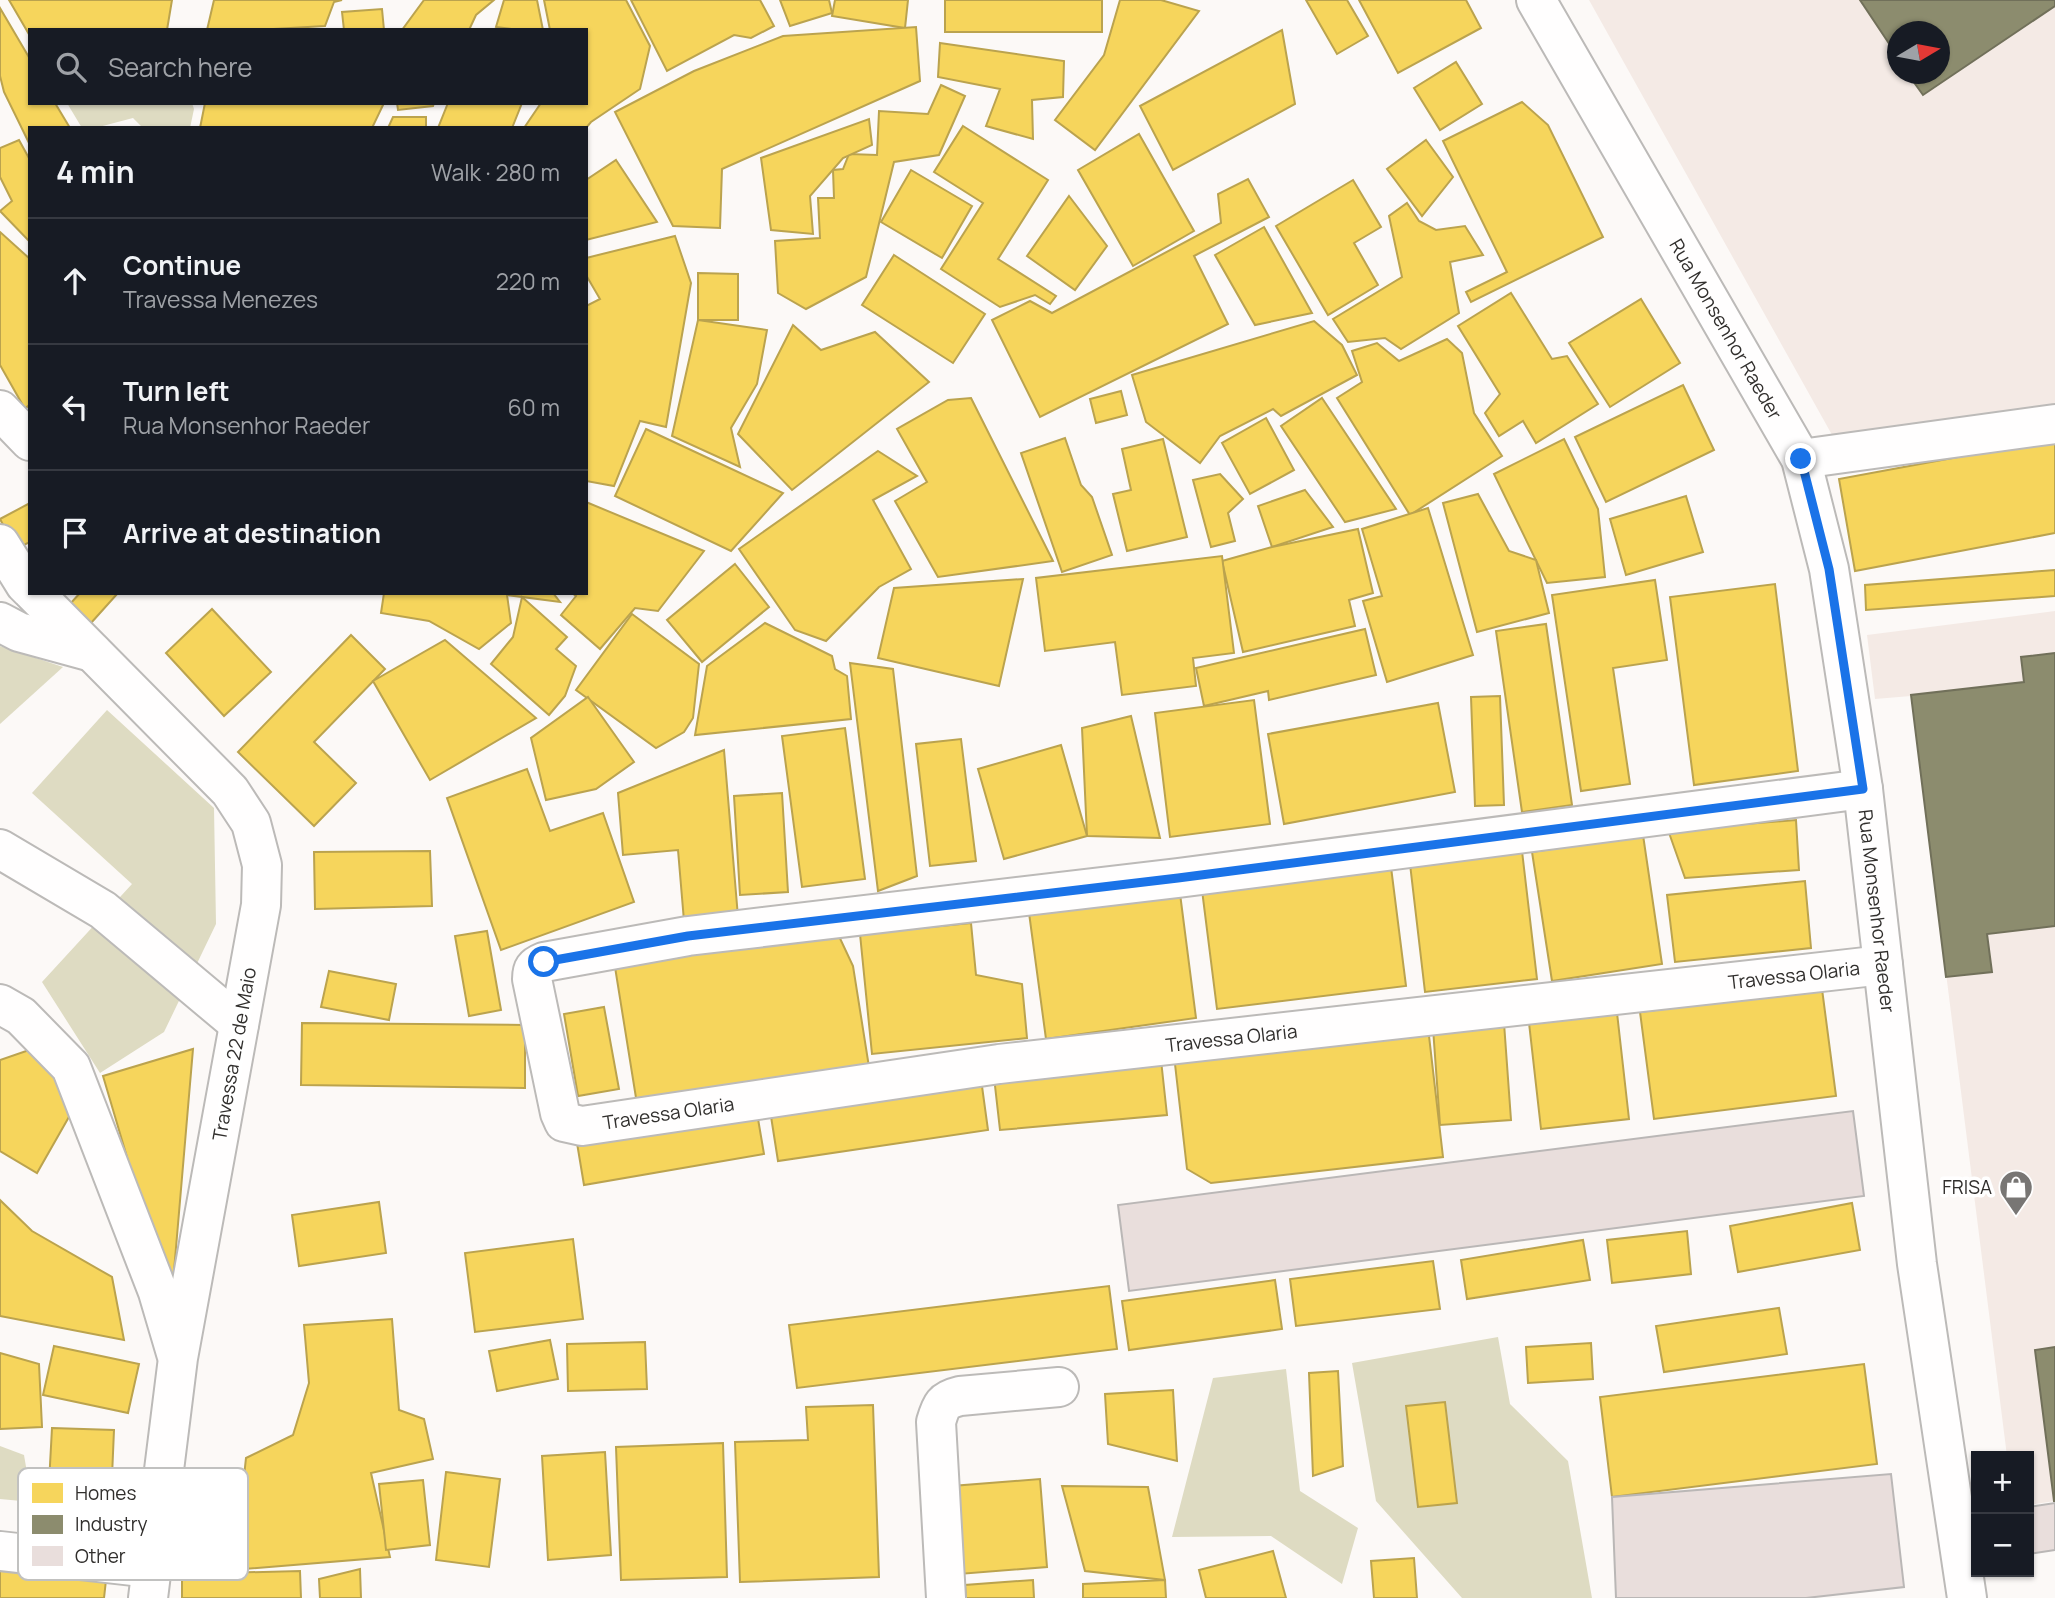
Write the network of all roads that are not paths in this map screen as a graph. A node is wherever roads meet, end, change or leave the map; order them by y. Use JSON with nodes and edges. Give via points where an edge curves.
{"nodes":[{"id":1,"x":1536,"y":0,"type":"edge"},
{"id":2,"x":0,"y":410,"type":"edge"},
{"id":3,"x":2055,"y":424,"type":"edge"},
{"id":4,"x":28,"y":439,"type":"edge"},
{"id":5,"x":1801,"y":459,"type":"junction"},
{"id":6,"x":0,"y":544,"type":"edge"},
{"id":7,"x":28,"y":587,"type":"edge"},
{"id":8,"x":36,"y":595,"type":"edge"},
{"id":9,"x":0,"y":622,"type":"edge"},
{"id":10,"x":94,"y":653,"type":"junction"},
{"id":11,"x":1863,"y":789,"type":"junction"},
{"id":12,"x":0,"y":849,"type":"edge"},
{"id":13,"x":1883,"y":965,"type":"junction"},
{"id":14,"x":0,"y":1004,"type":"edge"},
{"id":15,"x":239,"y":1024,"type":"junction"},
{"id":16,"x":178,"y":1358,"type":"junction"},
{"id":17,"x":1059,"y":1387,"type":"dead end"},
{"id":18,"x":164,"y":1468,"type":"edge"},
{"id":19,"x":0,"y":1551,"type":"edge"},
{"id":20,"x":18,"y":1555,"type":"edge"},
{"id":21,"x":946,"y":1598,"type":"edge"},
{"id":22,"x":1967,"y":1598,"type":"edge"}],
"edges":[{"from":1,"to":5,"type":"street","name":"Rua Monsenhor Raeder"},
{"from":2,"to":4,"type":"street"},
{"from":3,"to":5,"type":"street"},
{"from":5,"to":11,"type":"street","name":"Rua Monsenhor Raeder","via":[[1829,569]]},
{"from":6,"to":7,"type":"street"},
{"from":8,"to":10,"type":"street","name":"Travessa 22 de Maio"},
{"from":9,"to":10,"type":"street","via":[[19,632]]},
{"from":10,"to":15,"type":"street","name":"Travessa 22 de Maio","via":[[230,791],[251,823],[261,865],[261,905]]},
{"from":11,"to":13,"type":"street","name":"Rua Monsenhor Raeder"},
{"from":11,"to":13,"type":"street","name":"Travessa Olaria","via":[[1164,880],[688,936],[544,962],[532,970],[532,979],[560,1113],[564,1122],[582,1126],[999,1065]]},
{"from":12,"to":15,"type":"street","via":[[103,909]]},
{"from":13,"to":22,"type":"street","name":"Rua Monsenhor Raeder","via":[[1917,1264]]},
{"from":14,"to":16,"type":"street","via":[[21,1016],[71,1067],[158,1292]]},
{"from":15,"to":16,"type":"street","name":"Travessa 22 de Maio"},
{"from":16,"to":18,"type":"street","name":"Travessa 22 de Maio"},
{"from":17,"to":21,"type":"street","via":[[960,1396],[941,1407],[936,1422]]},
{"from":19,"to":20,"type":"street"}]}
